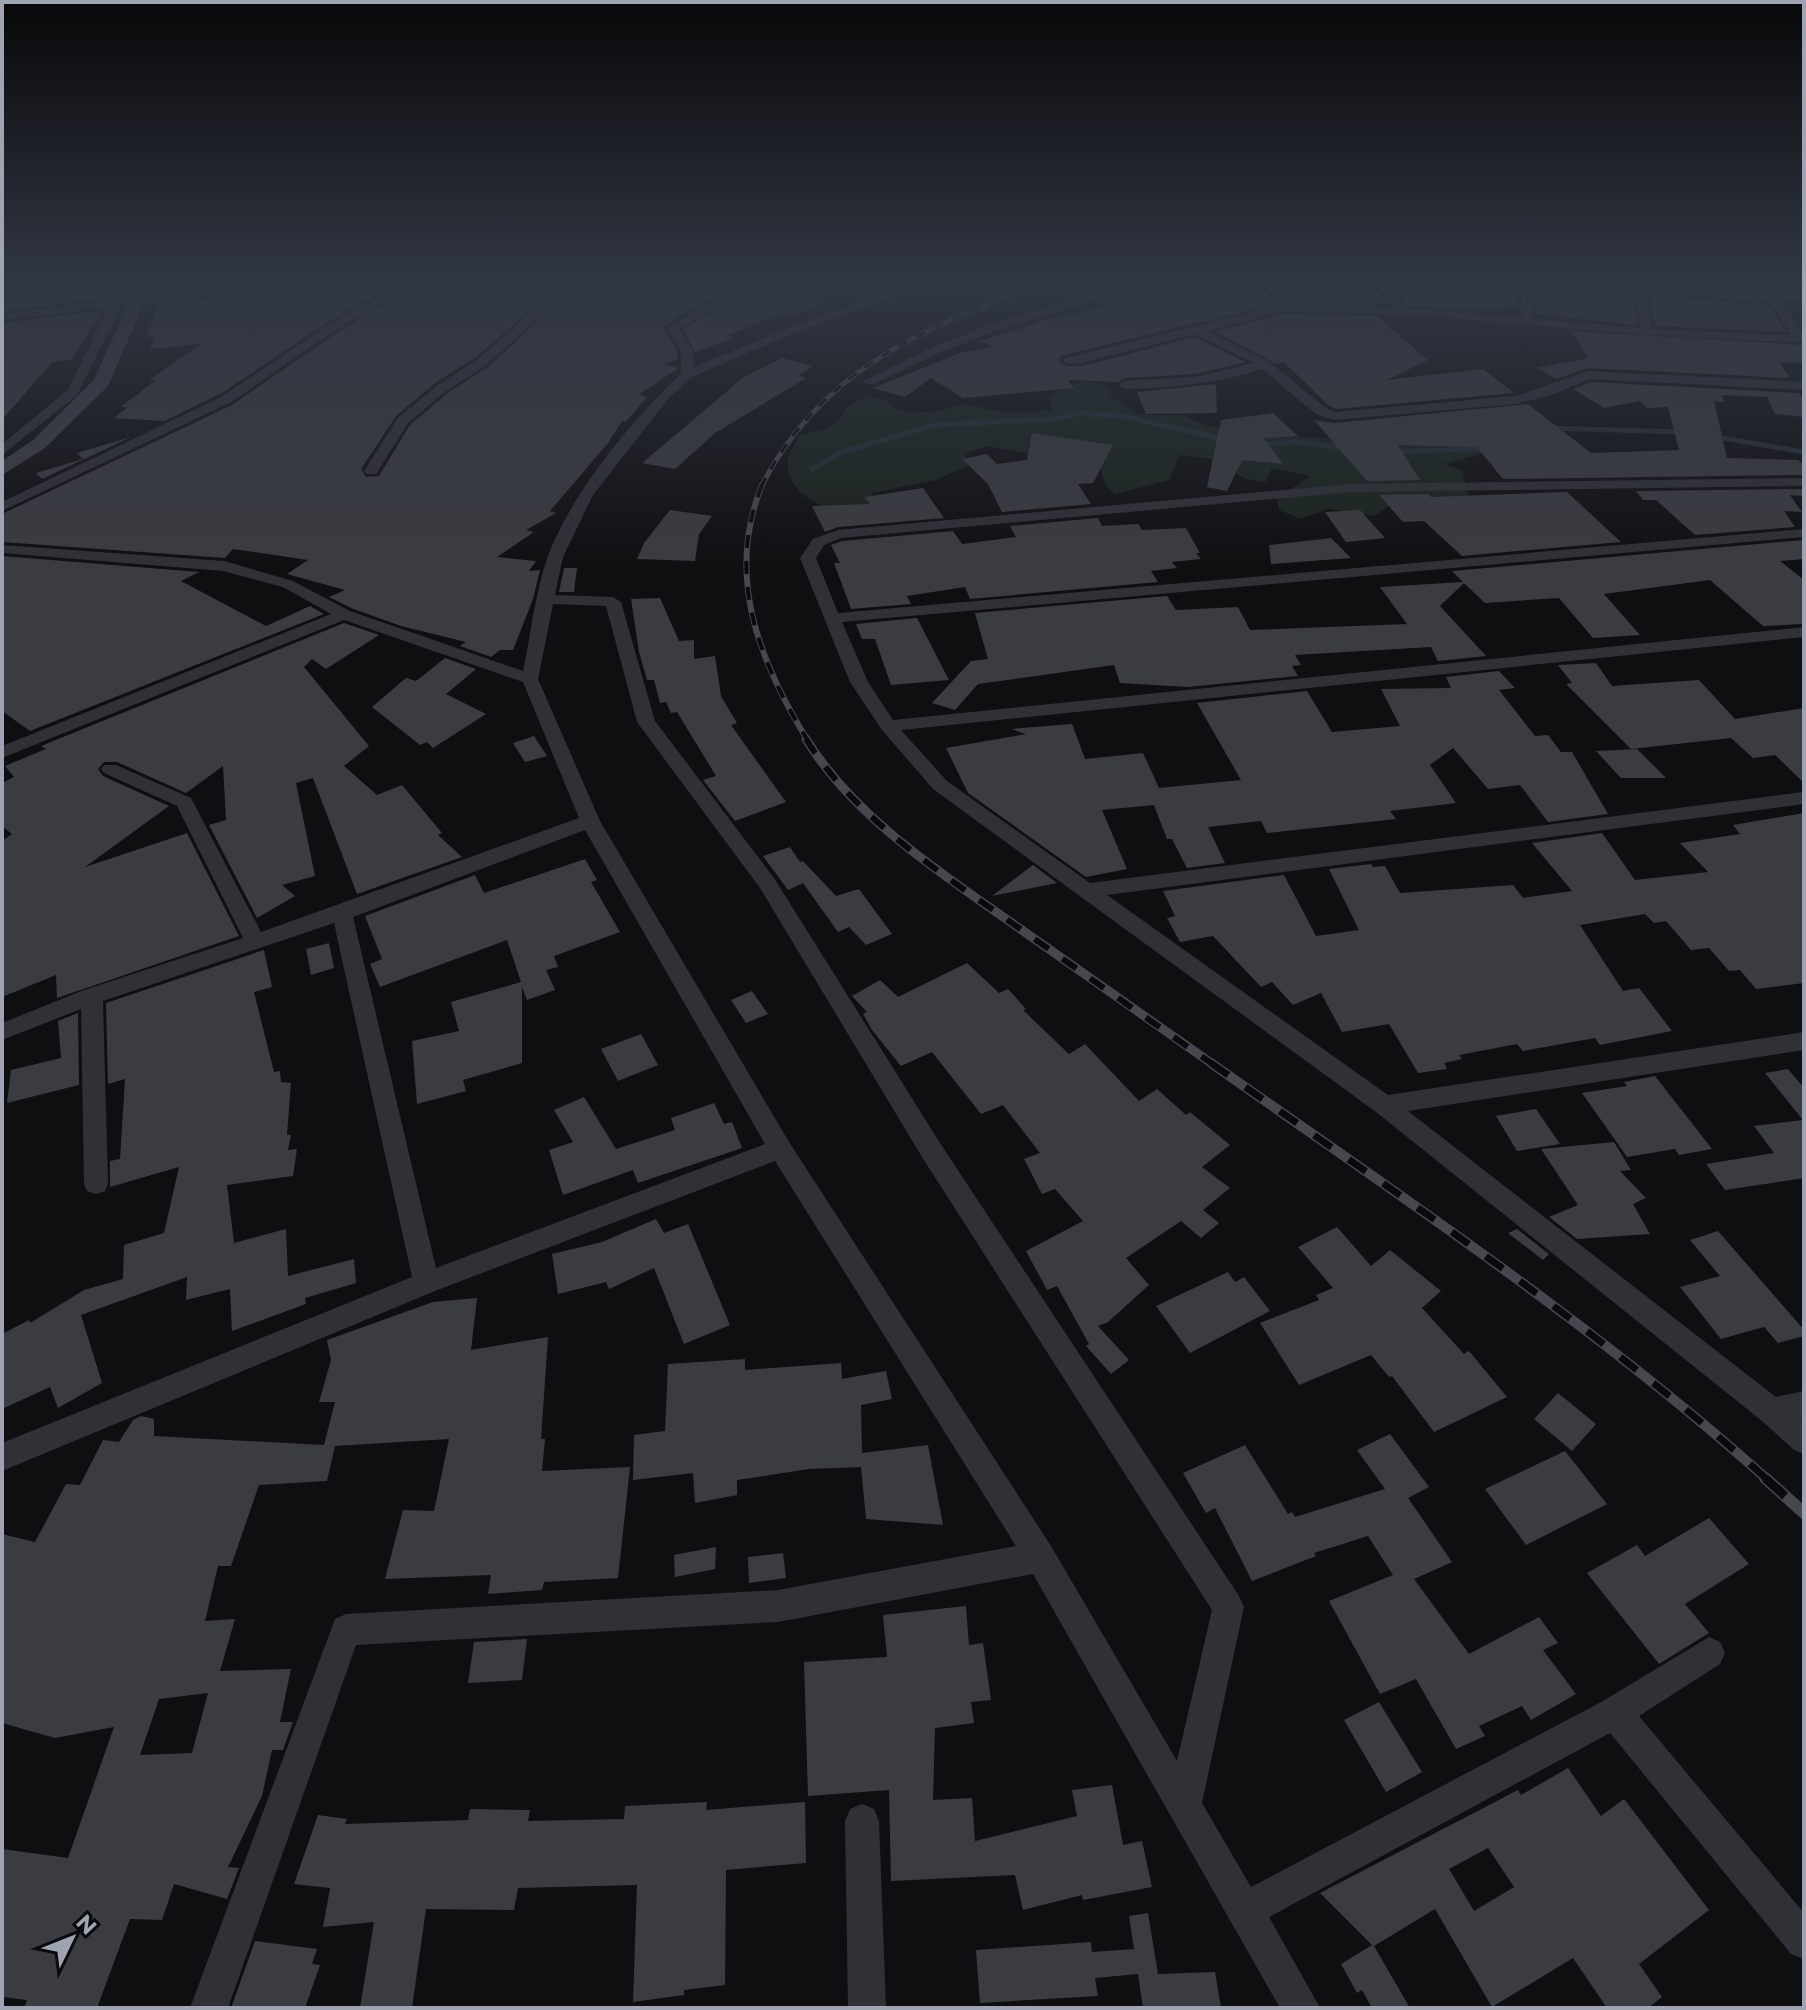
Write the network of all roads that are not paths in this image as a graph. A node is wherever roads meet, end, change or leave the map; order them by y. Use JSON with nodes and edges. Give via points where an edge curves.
{"nodes":[{"id":1,"x":79,"y":381,"type":"edge"},
{"id":2,"x":103,"y":381,"type":"edge"},
{"id":3,"x":254,"y":381,"type":"edge"},
{"id":4,"x":453,"y":381,"type":"edge"},
{"id":5,"x":681,"y":381,"type":"edge"},
{"id":6,"x":1208,"y":381,"type":"edge"},
{"id":7,"x":1284,"y":381,"type":"edge"},
{"id":8,"x":1574,"y":381,"type":"edge"},
{"id":9,"x":1702,"y":381,"type":"edge"},
{"id":10,"x":1124,"y":385,"type":"dead end"},
{"id":11,"x":1804,"y":386,"type":"edge"},
{"id":12,"x":2,"y":451,"type":"edge"},
{"id":13,"x":2,"y":469,"type":"edge"},
{"id":14,"x":371,"y":471,"type":"dead end"},
{"id":15,"x":1804,"y":482,"type":"edge"},
{"id":16,"x":2,"y":507,"type":"edge"},
{"id":17,"x":1804,"y":533,"type":"edge"},
{"id":18,"x":2,"y":549,"type":"edge"},
{"id":19,"x":547,"y":599,"type":"junction"},
{"id":20,"x":344,"y":614,"type":"junction"},
{"id":21,"x":832,"y":618,"type":"junction"},
{"id":22,"x":1804,"y":632,"type":"edge"},
{"id":23,"x":530,"y":679,"type":"junction"},
{"id":24,"x":888,"y":726,"type":"junction"},
{"id":25,"x":2,"y":752,"type":"edge"},
{"id":26,"x":110,"y":769,"type":"dead end"},
{"id":27,"x":1804,"y":798,"type":"edge"},
{"id":28,"x":590,"y":821,"type":"junction"},
{"id":29,"x":1084,"y":891,"type":"junction"},
{"id":30,"x":342,"y":913,"type":"junction"},
{"id":31,"x":256,"y":942,"type":"junction"},
{"id":32,"x":92,"y":996,"type":"junction"},
{"id":33,"x":2,"y":1032,"type":"edge"},
{"id":34,"x":1804,"y":1041,"type":"edge"},
{"id":35,"x":1384,"y":1105,"type":"junction"},
{"id":36,"x":780,"y":1149,"type":"junction"},
{"id":37,"x":96,"y":1184,"type":"dead end"},
{"id":38,"x":426,"y":1283,"type":"junction"},
{"id":39,"x":1804,"y":1404,"type":"edge"},
{"id":40,"x":1772,"y":1411,"type":"junction"},
{"id":41,"x":1804,"y":1440,"type":"edge"},
{"id":42,"x":2,"y":1457,"type":"edge"},
{"id":43,"x":1040,"y":1557,"type":"junction"},
{"id":44,"x":1709,"y":1653,"type":"dead end"},
{"id":45,"x":1615,"y":1713,"type":"junction"},
{"id":46,"x":1184,"y":1806,"type":"junction"},
{"id":47,"x":862,"y":1821,"type":"dead end"},
{"id":48,"x":1245,"y":1910,"type":"junction"},
{"id":49,"x":1804,"y":1941,"type":"edge"},
{"id":50,"x":209,"y":2008,"type":"edge"},
{"id":51,"x":867,"y":2008,"type":"edge"},
{"id":52,"x":1301,"y":2008,"type":"edge"}],
"edges":[{"from":1,"to":12,"type":"street","via":[[73,392]]},
{"from":2,"to":13,"type":"main road","via":[[39,444]]},
{"from":3,"to":16,"type":"street","via":[[227,399]]},
{"from":4,"to":14,"type":"street","via":[[403,421]]},
{"from":5,"to":19,"type":"street","via":[[586,494],[555,557]]},
{"from":6,"to":10,"type":"street"},
{"from":7,"to":8,"type":"street","via":[[1334,416],[1516,400]]},
{"from":9,"to":11,"type":"street"},
{"from":15,"to":21,"type":"street","via":[[1350,488],[838,534],[818,542],[808,558]]},
{"from":17,"to":21,"type":"street"},
{"from":18,"to":20,"type":"street","via":[[224,566],[288,584]]},
{"from":19,"to":23,"type":"street"},
{"from":19,"to":46,"type":"street","via":[[613,602],[646,722],[767,883],[931,1150],[1228,1607]]},
{"from":20,"to":23,"type":"street"},
{"from":20,"to":25,"type":"street"},
{"from":21,"to":24,"type":"street","via":[[859,682]]},
{"from":22,"to":24,"type":"street"},
{"from":23,"to":28,"type":"street"},
{"from":24,"to":29,"type":"street","via":[[940,785]]},
{"from":26,"to":31,"type":"street","via":[[184,802]]},
{"from":27,"to":29,"type":"street"},
{"from":28,"to":30,"type":"street"},
{"from":28,"to":36,"type":"street"},
{"from":29,"to":35,"type":"street"},
{"from":30,"to":31,"type":"street"},
{"from":30,"to":38,"type":"street"},
{"from":31,"to":32,"type":"street"},
{"from":32,"to":33,"type":"street"},
{"from":32,"to":37,"type":"street"},
{"from":34,"to":35,"type":"street"},
{"from":35,"to":40,"type":"street"},
{"from":36,"to":38,"type":"street"},
{"from":36,"to":43,"type":"street"},
{"from":38,"to":42,"type":"street"},
{"from":39,"to":40,"type":"street"},
{"from":40,"to":41,"type":"street"},
{"from":43,"to":46,"type":"street"},
{"from":43,"to":50,"type":"street","via":[[778,1606],[346,1630]]},
{"from":44,"to":45,"type":"street"},
{"from":45,"to":48,"type":"street"},
{"from":45,"to":49,"type":"street"},
{"from":46,"to":48,"type":"street"},
{"from":47,"to":51,"type":"street"},
{"from":48,"to":52,"type":"street"}]}
